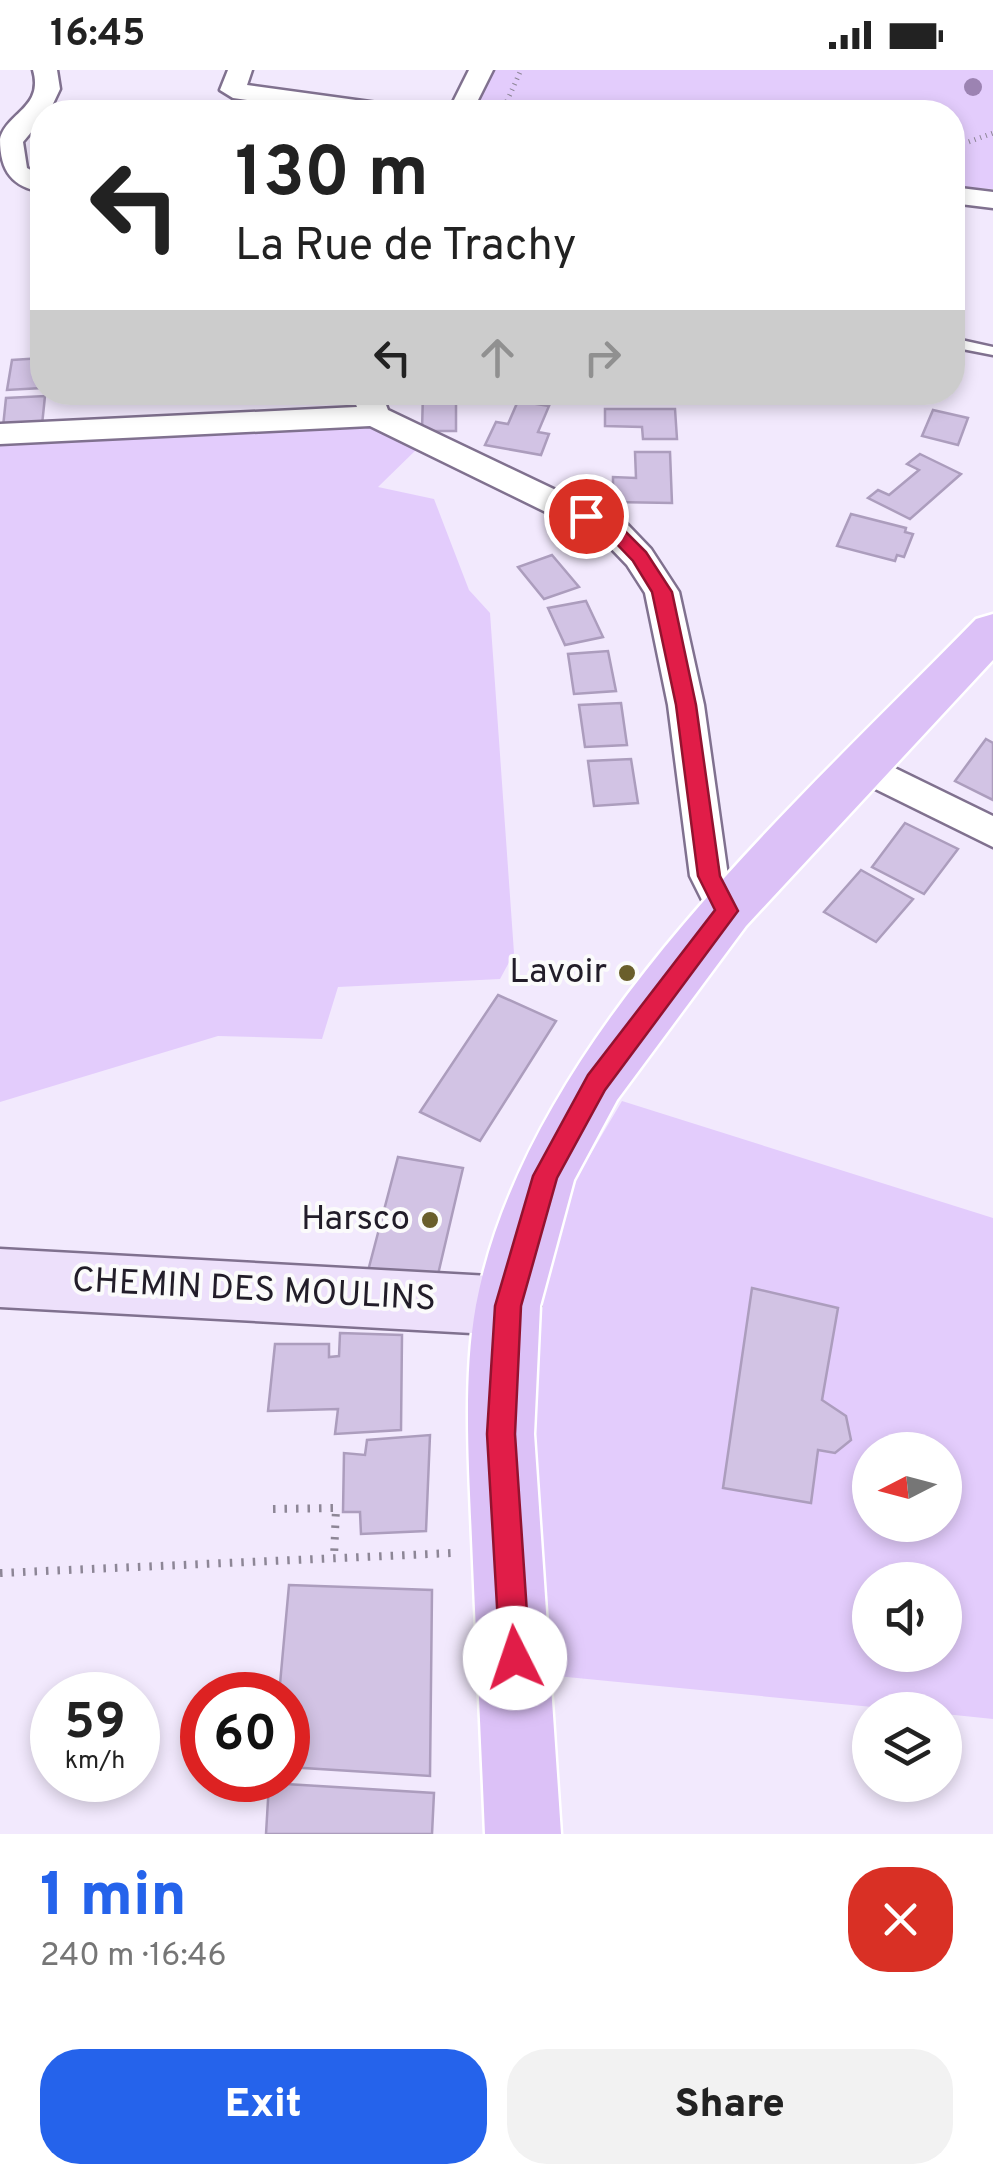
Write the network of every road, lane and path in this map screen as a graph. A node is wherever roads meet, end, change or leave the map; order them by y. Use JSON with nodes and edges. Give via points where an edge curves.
{"nodes":[{"id":1,"x":45,"y":70,"type":"edge"},
{"id":2,"x":481,"y":70,"type":"edge"},
{"id":3,"x":520,"y":70,"type":"edge"},
{"id":4,"x":232,"y":91,"type":"edge"},
{"id":5,"x":43,"y":100,"type":"edge"},
{"id":6,"x":293,"y":100,"type":"edge"},
{"id":7,"x":466,"y":100,"type":"edge"},
{"id":8,"x":507,"y":100,"type":"edge"},
{"id":9,"x":30,"y":116,"type":"edge"},
{"id":10,"x":993,"y":132,"type":"edge"},
{"id":11,"x":965,"y":143,"type":"edge"},
{"id":12,"x":7,"y":178,"type":"edge"},
{"id":13,"x":965,"y":197,"type":"edge"},
{"id":14,"x":993,"y":200,"type":"edge"},
{"id":15,"x":965,"y":345,"type":"edge"},
{"id":16,"x":993,"y":351,"type":"edge"},
{"id":17,"x":359,"y":405,"type":"edge"},
{"id":18,"x":373,"y":405,"type":"edge"},
{"id":19,"x":0,"y":434,"type":"edge"},
{"id":20,"x":993,"y":630,"type":"edge"},
{"id":21,"x":864,"y":767,"type":"junction"},
{"id":22,"x":993,"y":833,"type":"edge"},
{"id":23,"x":727,"y":911,"type":"junction"},
{"id":24,"x":0,"y":1278,"type":"edge"},
{"id":25,"x":508,"y":1306,"type":"junction"},
{"id":26,"x":273,"y":1510,"type":"dead end"},
{"id":27,"x":508,"y":1550,"type":"junction"},
{"id":28,"x":334,"y":1558,"type":"junction"},
{"id":29,"x":0,"y":1574,"type":"edge"},
{"id":30,"x":523,"y":1834,"type":"edge"}],
"edges":[{"from":1,"to":5,"type":"street"},
{"from":2,"to":7,"type":"street"},
{"from":3,"to":8,"type":"path"},
{"from":4,"to":6,"type":"street"},
{"from":9,"to":12,"type":"street","via":[[10,141]]},
{"from":10,"to":11,"type":"path"},
{"from":13,"to":14,"type":"street"},
{"from":15,"to":16,"type":"lane"},
{"from":17,"to":19,"type":"street"},
{"from":18,"to":23,"type":"street","via":[[615,532],[639,556],[662,592],[686,705],[709,876]]},
{"from":20,"to":21,"type":"main road"},
{"from":21,"to":22,"type":"street"},
{"from":21,"to":23,"type":"main road"},
{"from":23,"to":25,"type":"main road","via":[[596,1082],[545,1176]]},
{"from":24,"to":25,"type":"street","name":"CHEMIN DES MOULINS"},
{"from":25,"to":27,"type":"main road","via":[[501,1434]]},
{"from":26,"to":28,"type":"path","via":[[336,1508]]},
{"from":27,"to":28,"type":"path"},
{"from":27,"to":30,"type":"main road"},
{"from":28,"to":29,"type":"path"}]}
